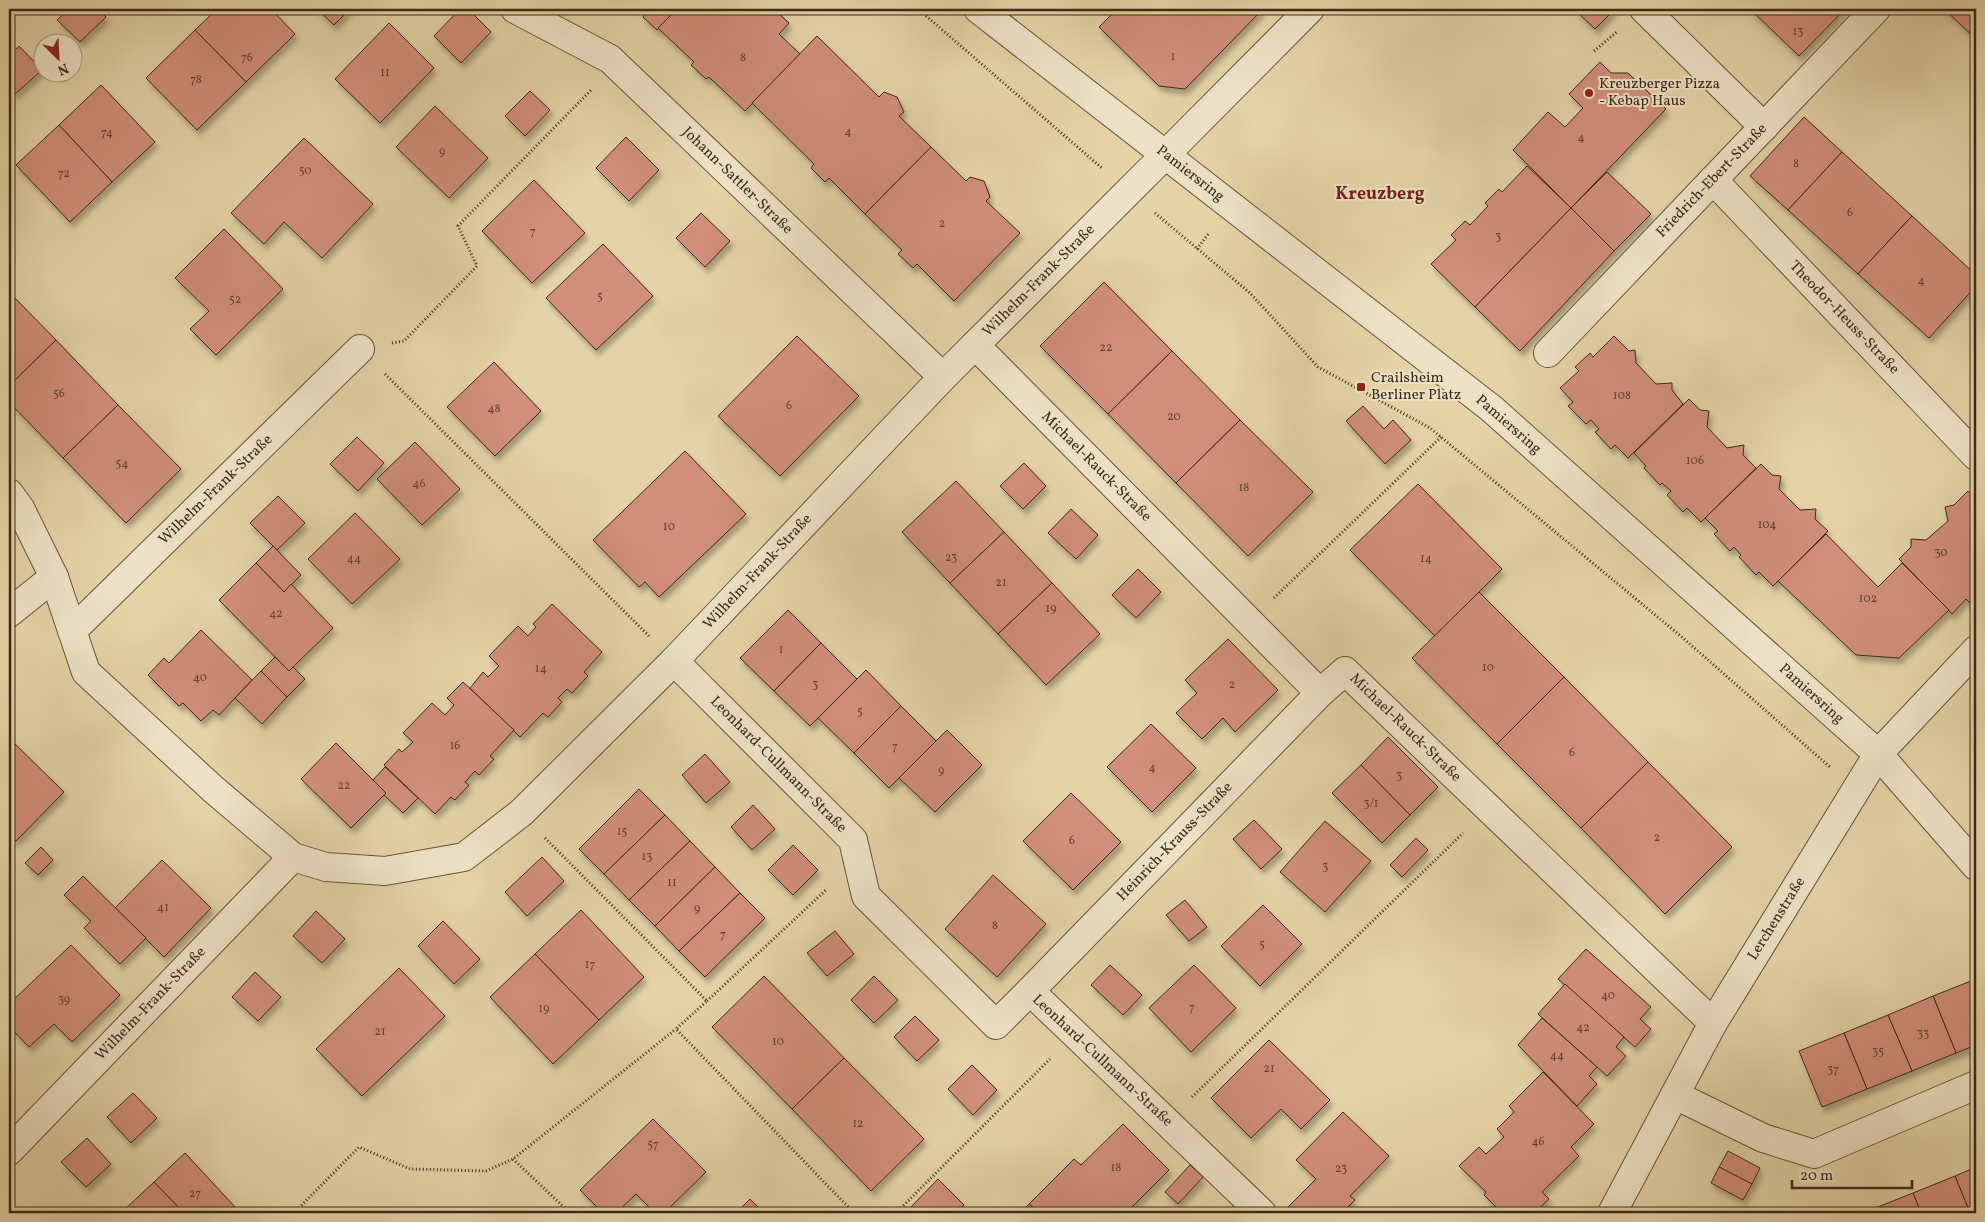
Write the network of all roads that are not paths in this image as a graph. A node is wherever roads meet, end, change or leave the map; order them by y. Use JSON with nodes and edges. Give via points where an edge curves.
{"nodes":[{"id":1,"x":515,"y":9,"type":"edge"},
{"id":2,"x":978,"y":9,"type":"edge"},
{"id":3,"x":1310,"y":9,"type":"edge"},
{"id":4,"x":1644,"y":9,"type":"edge"},
{"id":5,"x":1876,"y":9,"type":"edge"},
{"id":6,"x":1764,"y":127,"type":"junction"},
{"id":7,"x":1165,"y":156,"type":"junction"},
{"id":8,"x":1713,"y":180,"type":"junction"},
{"id":9,"x":975,"y":345,"type":"junction"},
{"id":10,"x":360,"y":349,"type":"road end"},
{"id":11,"x":1548,"y":353,"type":"dead end"},
{"id":12,"x":942,"y":377,"type":"junction"},
{"id":13,"x":1976,"y":456,"type":"edge"},
{"id":14,"x":9,"y":493,"type":"edge"},
{"id":15,"x":54,"y":577,"type":"junction"},
{"id":16,"x":9,"y":613,"type":"edge"},
{"id":17,"x":72,"y":631,"type":"junction"},
{"id":18,"x":1976,"y":650,"type":"edge"},
{"id":19,"x":674,"y":661,"type":"junction"},
{"id":20,"x":1320,"y":693,"type":"junction"},
{"id":21,"x":1878,"y":754,"type":"junction"},
{"id":22,"x":293,"y":857,"type":"junction"},
{"id":23,"x":1976,"y":866,"type":"edge"},
{"id":24,"x":1030,"y":991,"type":"junction"},
{"id":25,"x":1713,"y":1023,"type":"junction"},
{"id":26,"x":1976,"y":1085,"type":"edge"},
{"id":27,"x":1675,"y":1095,"type":"junction"},
{"id":28,"x":9,"y":1150,"type":"edge"},
{"id":29,"x":1262,"y":1213,"type":"edge"},
{"id":30,"x":1612,"y":1213,"type":"edge"}],
"edges":[{"from":1,"to":12,"type":"street","name":"Johann-Sattler-Straße","via":[[610,59]]},
{"from":2,"to":7,"type":"street","name":"Pamiersring"},
{"from":3,"to":7,"type":"street","name":"Wilhelm-Frank-Straße"},
{"from":4,"to":6,"type":"street"},
{"from":5,"to":6,"type":"street","name":"Friedrich-Ebert-Straße"},
{"from":6,"to":8,"type":"street","name":"Friedrich-Ebert-Straße"},
{"from":7,"to":9,"type":"street","name":"Wilhelm-Frank-Straße"},
{"from":7,"to":21,"type":"street","name":"Pamiersring","via":[[1492,409]]},
{"from":8,"to":11,"type":"street","name":"Friedrich-Ebert-Straße"},
{"from":8,"to":13,"type":"street","name":"Theodor-Heuss-Straße"},
{"from":9,"to":12,"type":"street","name":"Wilhelm-Frank-Straße"},
{"from":9,"to":20,"type":"street","name":"Michael-Rauck-Straße"},
{"from":10,"to":17,"type":"street","name":"Wilhelm-Frank-Straße"},
{"from":12,"to":19,"type":"street","name":"Wilhelm-Frank-Straße"},
{"from":14,"to":15,"type":"street","name":"Wilhelm-Frank-Straße","via":[[20,508]]},
{"from":15,"to":16,"type":"street"},
{"from":15,"to":17,"type":"street","name":"Wilhelm-Frank-Straße"},
{"from":17,"to":22,"type":"street","name":"Wilhelm-Frank-Straße","via":[[86,672],[213,789]]},
{"from":18,"to":21,"type":"street","name":"Lerchenstraße"},
{"from":19,"to":22,"type":"street","name":"Wilhelm-Frank-Straße","via":[[520,813],[464,857],[385,871],[326,867]]},
{"from":19,"to":24,"type":"street","name":"Leonhard-Cullmann-Straße","via":[[854,840],[866,896],[996,1025]]},
{"from":20,"to":24,"type":"street","name":"Heinrich-Krauss-Straße"},
{"from":20,"to":25,"type":"street","name":"Michael-Rauck-Straße","via":[[1345,670]]},
{"from":21,"to":23,"type":"street","name":"Pamiersring"},
{"from":21,"to":25,"type":"street","name":"Lerchenstraße"},
{"from":22,"to":28,"type":"street","name":"Wilhelm-Frank-Straße"},
{"from":24,"to":29,"type":"street","name":"Leonhard-Cullmann-Straße"},
{"from":25,"to":27,"type":"street","name":"Lerchenstraße"},
{"from":26,"to":27,"type":"street","via":[[1814,1154],[1763,1138]]},
{"from":27,"to":30,"type":"street","name":"Lerchenstraße"}]}
